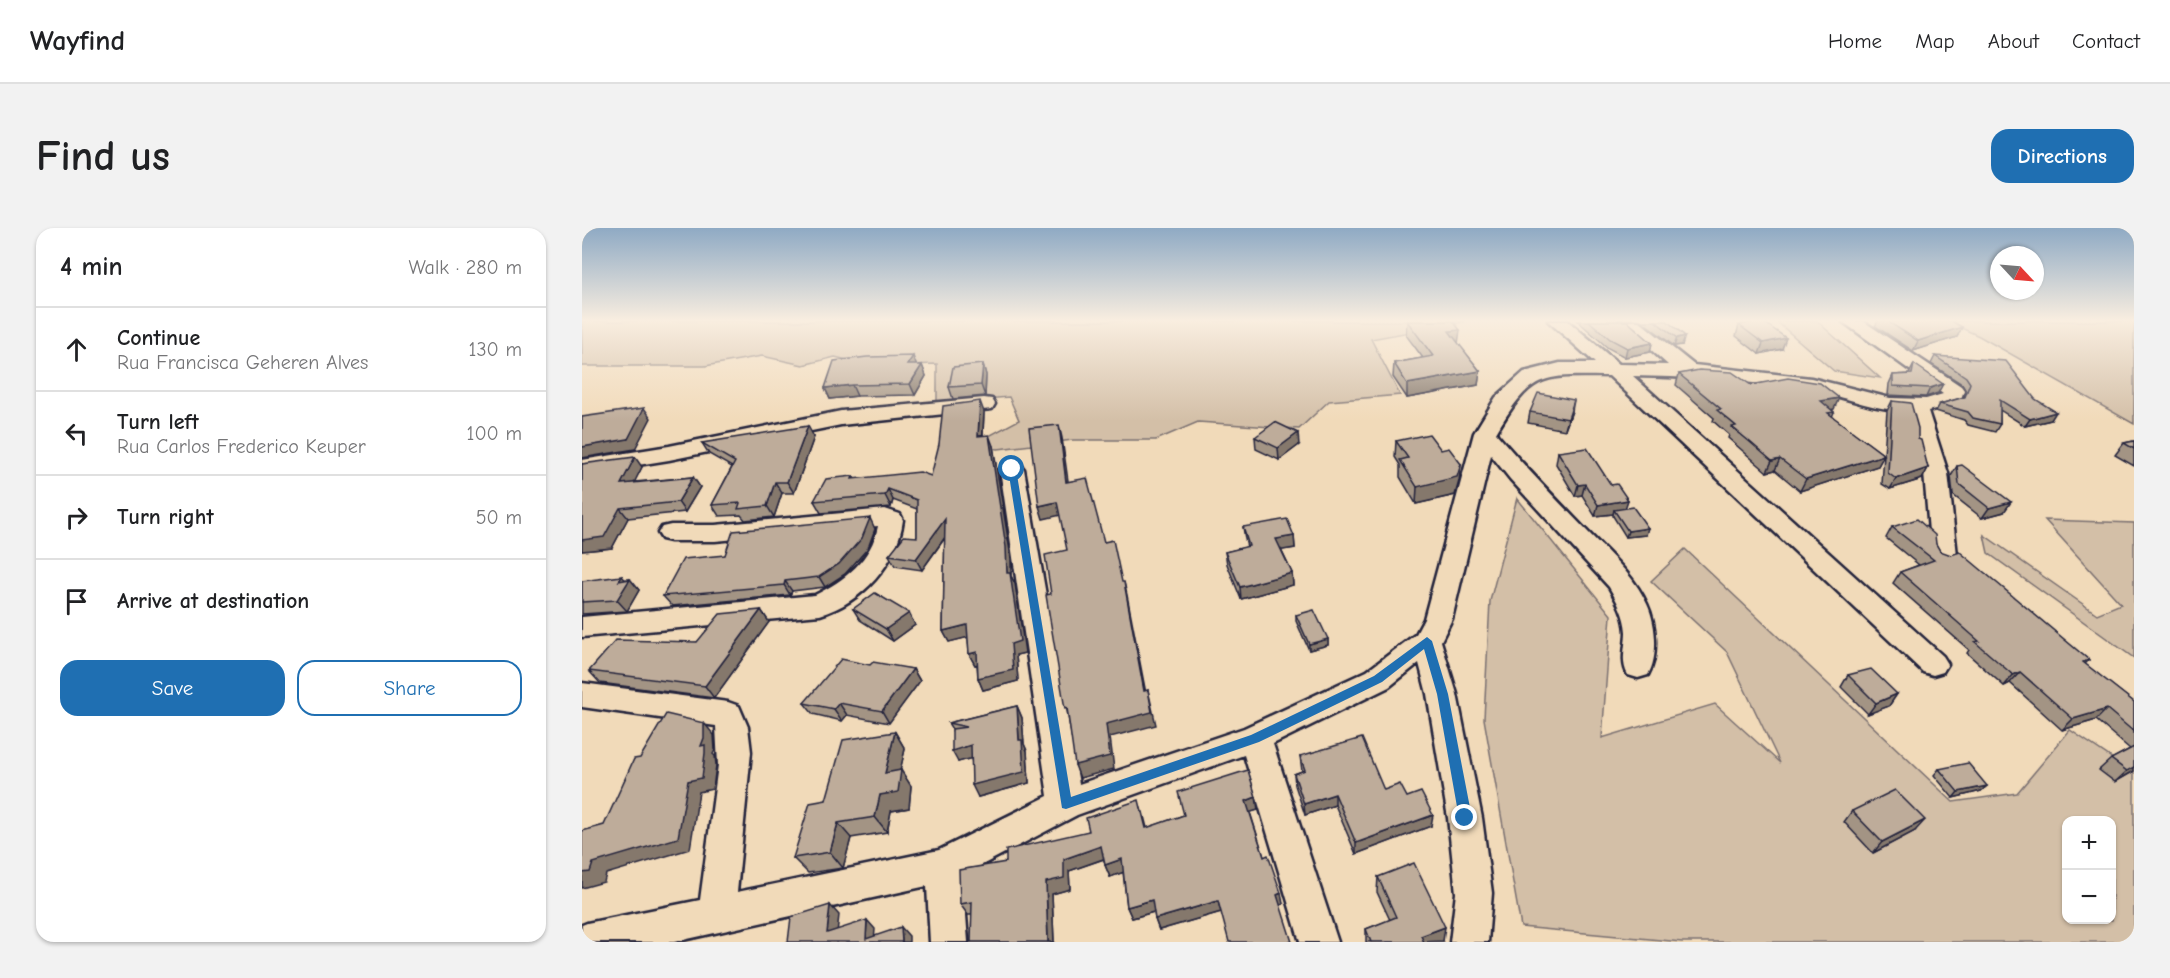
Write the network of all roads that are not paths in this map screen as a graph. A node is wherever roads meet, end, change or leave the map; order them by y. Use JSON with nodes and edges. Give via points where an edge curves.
{"nodes":[{"id":1,"x":1596,"y":354,"type":"edge"},
{"id":2,"x":1668,"y":354,"type":"edge"},
{"id":3,"x":1902,"y":354,"type":"edge"},
{"id":4,"x":1613,"y":369,"type":"junction"},
{"id":5,"x":1688,"y":371,"type":"junction"},
{"id":6,"x":984,"y":404,"type":"dead end"},
{"id":7,"x":1916,"y":406,"type":"junction"},
{"id":8,"x":1485,"y":433,"type":"junction"},
{"id":9,"x":582,"y":466,"type":"edge"},
{"id":10,"x":1012,"y":469,"type":"dead end"},
{"id":11,"x":671,"y":533,"type":"dead end"},
{"id":12,"x":1944,"y":555,"type":"edge"},
{"id":13,"x":582,"y":627,"type":"edge"},
{"id":14,"x":1427,"y":641,"type":"junction"},
{"id":15,"x":1933,"y":664,"type":"dead end"},
{"id":16,"x":1638,"y":667,"type":"dead end"},
{"id":17,"x":582,"y":695,"type":"edge"},
{"id":18,"x":1255,"y":738,"type":"junction"},
{"id":19,"x":1066,"y":804,"type":"junction"},
{"id":20,"x":944,"y":866,"type":"junction"},
{"id":21,"x":717,"y":913,"type":"junction"},
{"id":22,"x":587,"y":942,"type":"edge"},
{"id":23,"x":949,"y":942,"type":"edge"},
{"id":24,"x":1319,"y":942,"type":"edge"},
{"id":25,"x":1469,"y":942,"type":"edge"}],
"edges":[{"from":1,"to":4,"type":"street"},
{"from":2,"to":5,"type":"street"},
{"from":3,"to":7,"type":"street","via":[[1955,394],[1945,402]]},
{"from":4,"to":5,"type":"street"},
{"from":4,"to":8,"type":"street","via":[[1560,369],[1531,376],[1507,397]]},
{"from":4,"to":15,"type":"street"},
{"from":5,"to":7,"type":"street","via":[[1811,384],[1868,400]]},
{"from":6,"to":9,"type":"street","via":[[841,418],[669,453]]},
{"from":7,"to":12,"type":"street","via":[[1936,473]]},
{"from":8,"to":14,"type":"street","via":[[1438,619]]},
{"from":8,"to":16,"type":"street","via":[[1518,474],[1618,580],[1634,606],[1640,631]]},
{"from":10,"to":19,"type":"street"},
{"from":11,"to":13,"type":"street","via":[[715,533],[885,517],[891,520],[890,535],[864,575],[852,588],[820,605]]},
{"from":14,"to":18,"type":"street","via":[[1378,679]]},
{"from":14,"to":25,"type":"street","via":[[1442,694],[1465,818],[1474,892]]},
{"from":17,"to":21,"type":"street","via":[[728,715],[735,768]]},
{"from":18,"to":19,"type":"street"},
{"from":18,"to":24,"type":"street"},
{"from":19,"to":20,"type":"street"},
{"from":20,"to":21,"type":"street"},
{"from":20,"to":23,"type":"street"},
{"from":21,"to":22,"type":"street"}]}
